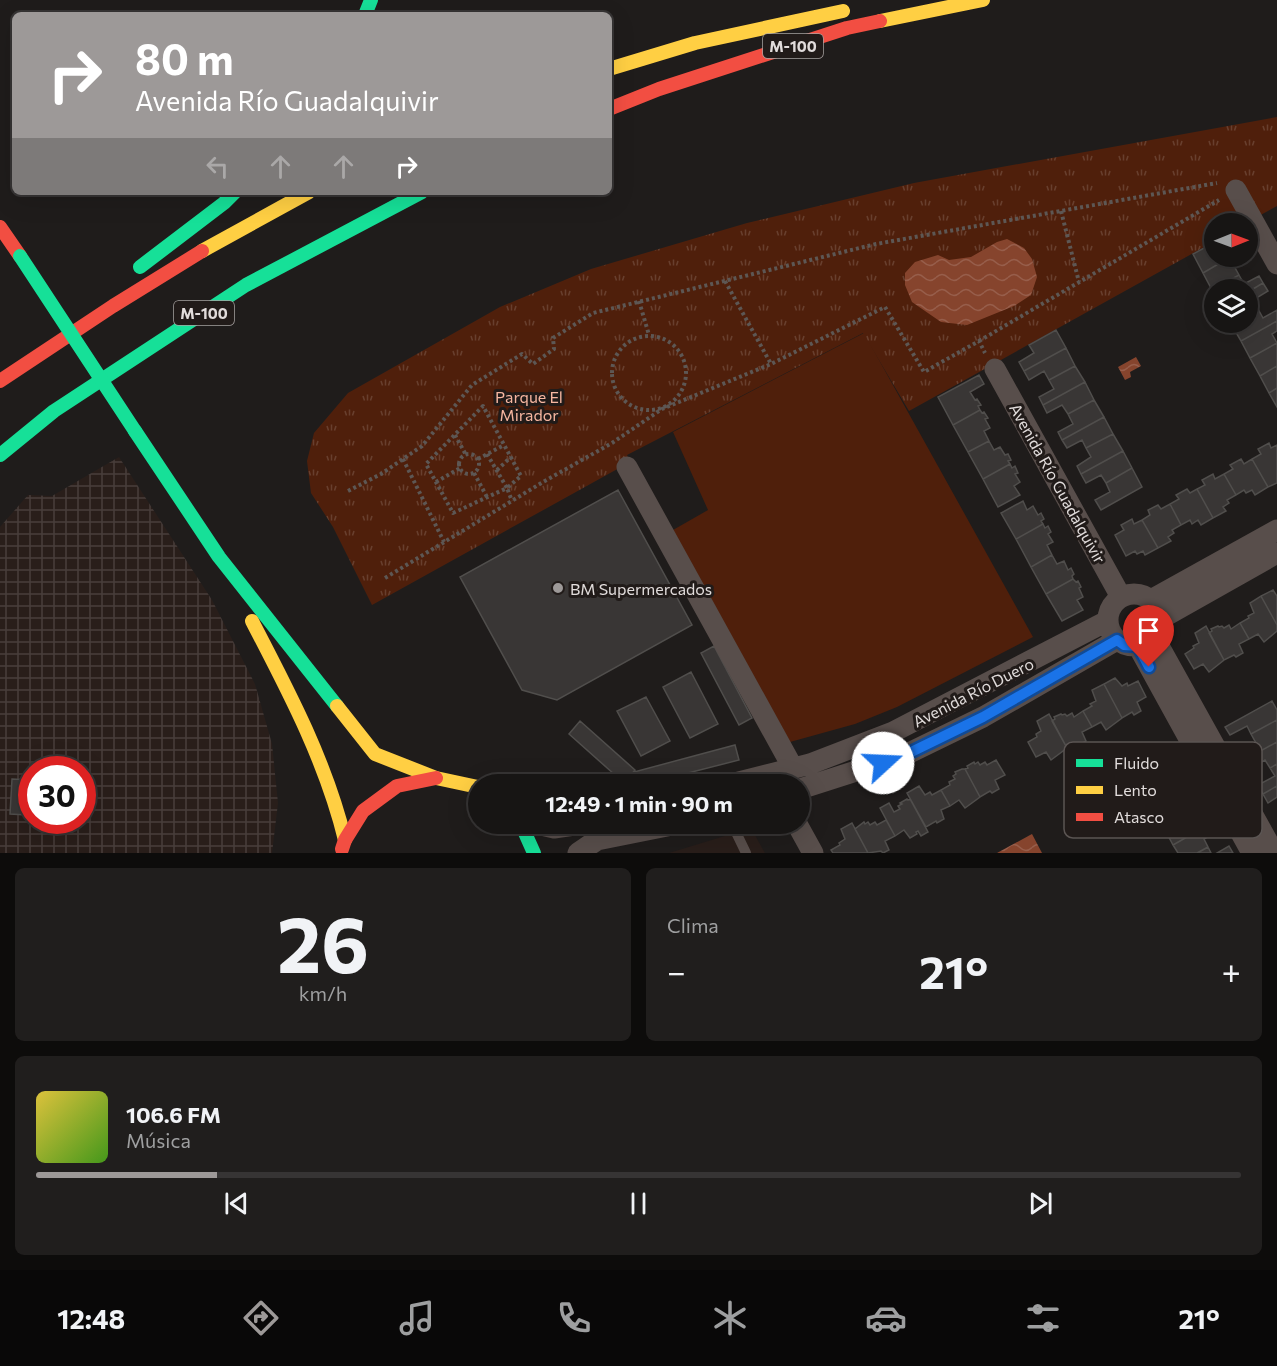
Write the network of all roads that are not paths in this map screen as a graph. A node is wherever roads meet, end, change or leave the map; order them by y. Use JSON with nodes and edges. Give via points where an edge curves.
{"nodes":[{"id":1,"x":983,"y":0,"type":"edge"},
{"id":2,"x":856,"y":9,"type":"dead end"},
{"id":3,"x":612,"y":68,"type":"edge"},
{"id":4,"x":612,"y":108,"type":"edge"},
{"id":5,"x":1236,"y":190,"type":"road end"},
{"id":6,"x":232,"y":195,"type":"edge"},
{"id":7,"x":303,"y":195,"type":"edge"},
{"id":8,"x":416,"y":195,"type":"edge"},
{"id":9,"x":0,"y":227,"type":"edge"},
{"id":10,"x":1277,"y":264,"type":"edge"},
{"id":11,"x":130,"y":275,"type":"dead end"},
{"id":12,"x":92,"y":304,"type":"dead end"},
{"id":13,"x":994,"y":369,"type":"road end"},
{"id":14,"x":0,"y":376,"type":"edge"},
{"id":15,"x":0,"y":381,"type":"edge"},
{"id":16,"x":0,"y":455,"type":"edge"},
{"id":17,"x":627,"y":467,"type":"dead end"},
{"id":18,"x":1277,"y":530,"type":"edge"},
{"id":19,"x":1277,"y":554,"type":"edge"},
{"id":20,"x":219,"y":557,"type":"junction"},
{"id":21,"x":1121,"y":597,"type":"junction"},
{"id":22,"x":1107,"y":621,"type":"junction"},
{"id":23,"x":1151,"y":625,"type":"junction"},
{"id":24,"x":1117,"y":640,"type":"junction"},
{"id":25,"x":1203,"y":742,"type":"edge"},
{"id":26,"x":1214,"y":742,"type":"edge"},
{"id":27,"x":794,"y":774,"type":"edge"},
{"id":28,"x":804,"y":774,"type":"edge"},
{"id":29,"x":810,"y":775,"type":"edge"},
{"id":30,"x":436,"y":778,"type":"junction"},
{"id":31,"x":468,"y":785,"type":"edge"},
{"id":32,"x":1262,"y":831,"type":"edge"},
{"id":33,"x":525,"y":834,"type":"edge"},
{"id":34,"x":627,"y":834,"type":"edge"},
{"id":35,"x":636,"y":834,"type":"edge"},
{"id":36,"x":737,"y":834,"type":"edge"},
{"id":37,"x":803,"y":834,"type":"edge"},
{"id":38,"x":1245,"y":838,"type":"edge"},
{"id":39,"x":343,"y":847,"type":"edge"},
{"id":40,"x":534,"y":853,"type":"edge"},
{"id":41,"x":578,"y":853,"type":"edge"},
{"id":42,"x":605,"y":853,"type":"edge"},
{"id":43,"x":746,"y":853,"type":"edge"},
{"id":44,"x":813,"y":853,"type":"edge"},
{"id":45,"x":1252,"y":853,"type":"edge"},
{"id":46,"x":1274,"y":853,"type":"edge"}],
"edges":[{"from":1,"to":4,"type":"main road","number":"M-100","via":[[847,28]]},
{"from":2,"to":3,"type":"main road","number":"M-100","via":[[763,27]]},
{"from":5,"to":10,"type":"street"},
{"from":6,"to":11,"type":"main road"},
{"from":7,"to":15,"type":"main road","via":[[104,310]]},
{"from":8,"to":16,"type":"main road","number":"M-100","via":[[246,285],[54,411]]},
{"from":9,"to":20,"type":"main road","bridge":true},
{"from":12,"to":14,"type":"main road"},
{"from":13,"to":21,"type":"street","name":"Avenida Río Guadalquivir"},
{"from":17,"to":27,"type":"street"},
{"from":18,"to":23,"type":"street"},
{"from":19,"to":23,"type":"street"},
{"from":20,"to":30,"type":"main road","via":[[375,754]]},
{"from":20,"to":39,"type":"main road","via":[[298,713],[338,808]]},
{"from":21,"to":22,"type":"street","via":[[1112,605]]},
{"from":21,"to":23,"type":"street","via":[[1132,593],[1144,595]]},
{"from":22,"to":24,"type":"street"},
{"from":22,"to":28,"type":"street","name":"Avenida Río Duero"},
{"from":23,"to":24,"type":"street","via":[[1124,645]]},
{"from":23,"to":25,"type":"street"},
{"from":23,"to":26,"type":"street"},
{"from":24,"to":29,"type":"street","name":"Avenida Río Duero","via":[[983,717],[903,756]]},
{"from":30,"to":31,"type":"main road"},
{"from":30,"to":39,"type":"main road","via":[[397,786],[363,811]]},
{"from":32,"to":46,"type":"street"},
{"from":33,"to":40,"type":"main road"},
{"from":34,"to":41,"type":"street","via":[[597,840]]},
{"from":35,"to":42,"type":"street"},
{"from":36,"to":43,"type":"lane"},
{"from":37,"to":44,"type":"street"},
{"from":38,"to":45,"type":"street"}]}
